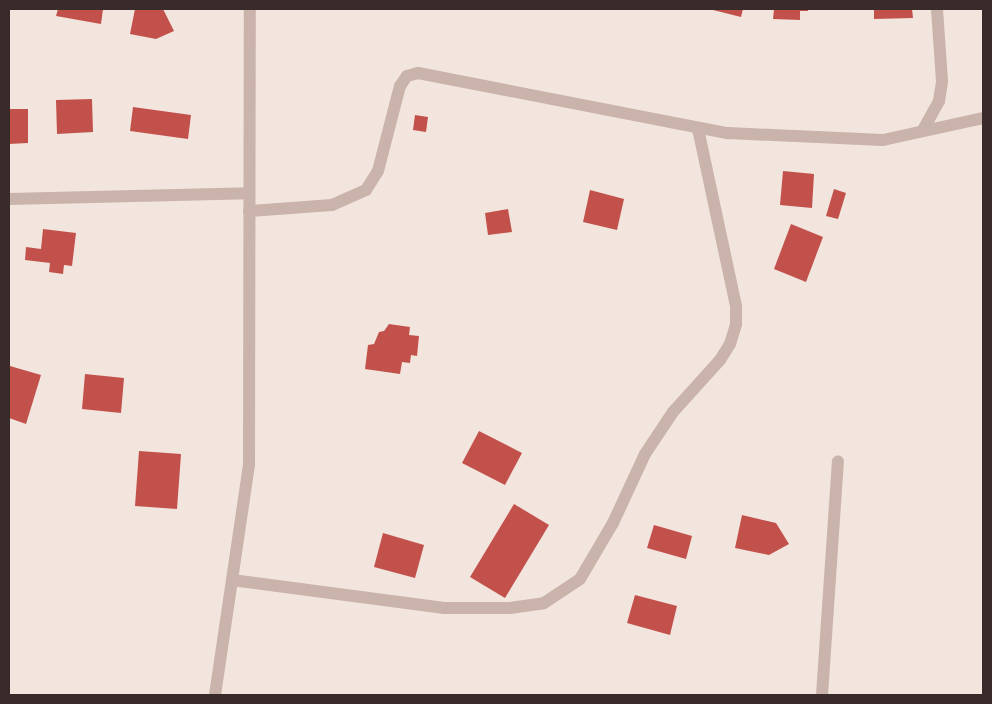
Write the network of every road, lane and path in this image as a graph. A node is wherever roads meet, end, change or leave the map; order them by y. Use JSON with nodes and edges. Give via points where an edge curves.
{"nodes":[{"id":1,"x":250,"y":9,"type":"edge"},
{"id":2,"x":937,"y":9,"type":"edge"},
{"id":3,"x":983,"y":118,"type":"edge"},
{"id":4,"x":698,"y":129,"type":"junction"},
{"id":5,"x":922,"y":130,"type":"junction"},
{"id":6,"x":249,"y":193,"type":"junction"},
{"id":7,"x":9,"y":199,"type":"edge"},
{"id":8,"x":249,"y":211,"type":"junction"},
{"id":9,"x":838,"y":462,"type":"dead end"},
{"id":10,"x":232,"y":580,"type":"junction"},
{"id":11,"x":215,"y":695,"type":"edge"},
{"id":12,"x":822,"y":695,"type":"edge"}],
"edges":[{"from":1,"to":6,"type":"street"},
{"from":2,"to":5,"type":"street","via":[[942,81],[939,101]]},
{"from":3,"to":5,"type":"street"},
{"from":4,"to":5,"type":"street","via":[[848,141],[883,140]]},
{"from":4,"to":8,"type":"street","via":[[418,72],[407,76],[400,86],[378,171],[366,190],[332,205]]},
{"from":4,"to":10,"type":"street","via":[[736,306],[736,324],[730,344],[720,360],[673,412],[645,454],[613,524],[580,579],[544,603],[510,608],[444,608]]},
{"from":6,"to":7,"type":"street"},
{"from":6,"to":8,"type":"street"},
{"from":8,"to":10,"type":"street","via":[[249,464]]},
{"from":9,"to":12,"type":"street"},
{"from":10,"to":11,"type":"street"}]}
